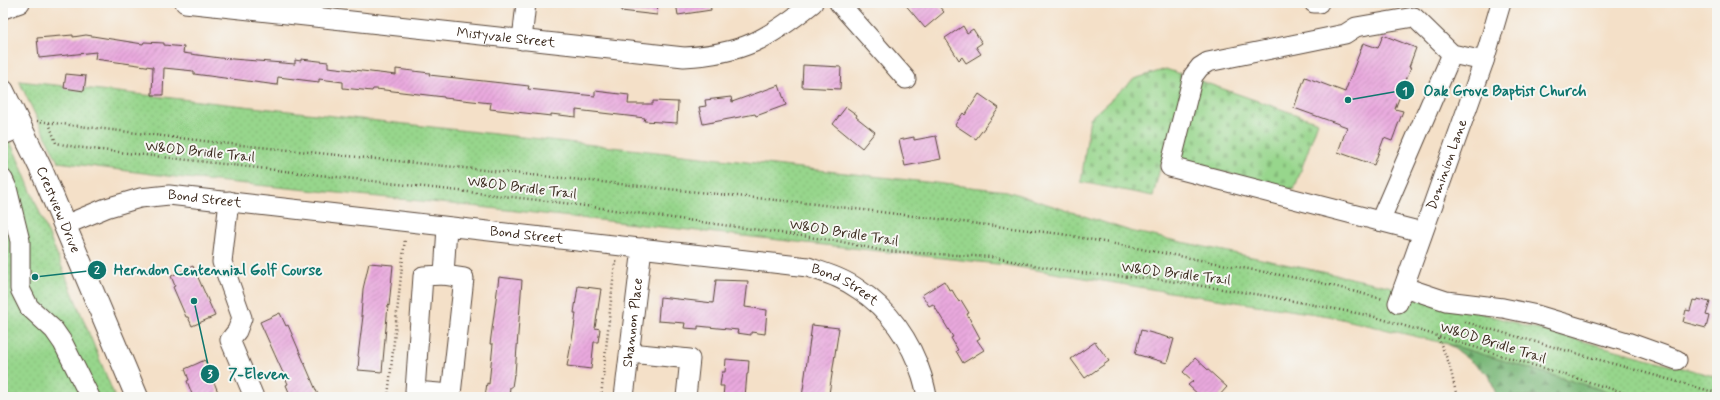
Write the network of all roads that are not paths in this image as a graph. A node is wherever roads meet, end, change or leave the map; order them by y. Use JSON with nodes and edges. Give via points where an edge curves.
{"nodes":[{"id":1,"x":20,"y":3,"type":"edge"},
{"id":2,"x":185,"y":3,"type":"edge"},
{"id":3,"x":526,"y":3,"type":"edge"},
{"id":4,"x":813,"y":3,"type":"edge"},
{"id":5,"x":840,"y":3,"type":"edge"},
{"id":6,"x":1314,"y":3,"type":"edge"},
{"id":7,"x":1319,"y":3,"type":"edge"},
{"id":8,"x":1501,"y":3,"type":"edge"},
{"id":9,"x":3,"y":9,"type":"edge"},
{"id":10,"x":305,"y":10,"type":"edge"},
{"id":11,"x":522,"y":40,"type":"junction"},
{"id":12,"x":1452,"y":54,"type":"junction"},
{"id":13,"x":1484,"y":61,"type":"junction"},
{"id":14,"x":906,"y":79,"type":"dead end"},
{"id":15,"x":3,"y":91,"type":"edge"},
{"id":16,"x":13,"y":127,"type":"edge"},
{"id":17,"x":3,"y":179,"type":"edge"},
{"id":18,"x":229,"y":202,"type":"junction"},
{"id":19,"x":1380,"y":221,"type":"junction"},
{"id":20,"x":64,"y":225,"type":"junction"},
{"id":21,"x":447,"y":227,"type":"junction"},
{"id":22,"x":1422,"y":232,"type":"junction"},
{"id":23,"x":640,"y":256,"type":"junction"},
{"id":24,"x":444,"y":275,"type":"junction"},
{"id":25,"x":630,"y":353,"type":"junction"},
{"id":26,"x":1677,"y":360,"type":"dead end"},
{"id":27,"x":90,"y":397,"type":"edge"},
{"id":28,"x":137,"y":397,"type":"edge"},
{"id":29,"x":254,"y":397,"type":"edge"},
{"id":30,"x":624,"y":397,"type":"edge"},
{"id":31,"x":686,"y":397,"type":"edge"},
{"id":32,"x":927,"y":397,"type":"edge"}],
"edges":[{"from":1,"to":9,"type":"street"},
{"from":2,"to":10,"type":"street","name":"Mistyvale Street"},
{"from":3,"to":11,"type":"street"},
{"from":4,"to":11,"type":"street","name":"Mistyvale Street","via":[[780,30],[753,44],[708,56],[684,57]]},
{"from":5,"to":14,"type":"street"},
{"from":6,"to":7,"type":"street"},
{"from":8,"to":13,"type":"street","name":"Dominion Lane"},
{"from":10,"to":11,"type":"street","name":"Mistyvale Street"},
{"from":12,"to":13,"type":"street"},
{"from":12,"to":19,"type":"street"},
{"from":12,"to":19,"type":"street","via":[[1414,17],[1356,27],[1345,34],[1208,62],[1193,76],[1170,168]]},
{"from":13,"to":22,"type":"street","name":"Dominion Lane"},
{"from":15,"to":16,"type":"main road","name":"Crestview Drive"},
{"from":16,"to":20,"type":"main road","name":"Crestview Drive","via":[[41,169]]},
{"from":17,"to":27,"type":"street","via":[[20,241],[20,284],[29,307],[54,330]]},
{"from":18,"to":20,"type":"street","name":"Bond Street","via":[[169,195],[140,198]]},
{"from":18,"to":21,"type":"street","name":"Bond Street"},
{"from":18,"to":29,"type":"street","via":[[222,262],[242,318],[230,340]]},
{"from":19,"to":22,"type":"street"},
{"from":20,"to":28,"type":"main road","name":"Crestview Drive"},
{"from":21,"to":23,"type":"street","name":"Bond Street"},
{"from":21,"to":24,"type":"street"},
{"from":22,"to":26,"type":"street","name":"Dominion Lane","via":[[1401,295],[1537,315]]},
{"from":23,"to":25,"type":"street","name":"Shannon Place"},
{"from":23,"to":32,"type":"street","name":"Bond Street","via":[[808,267],[837,277],[858,289],[879,306],[901,331],[918,364]]},
{"from":24,"to":24,"type":"street","via":[[464,278],[451,394],[415,391],[422,276]]},
{"from":25,"to":30,"type":"street","name":"Shannon Place"},
{"from":25,"to":31,"type":"street","via":[[690,359]]}]}
